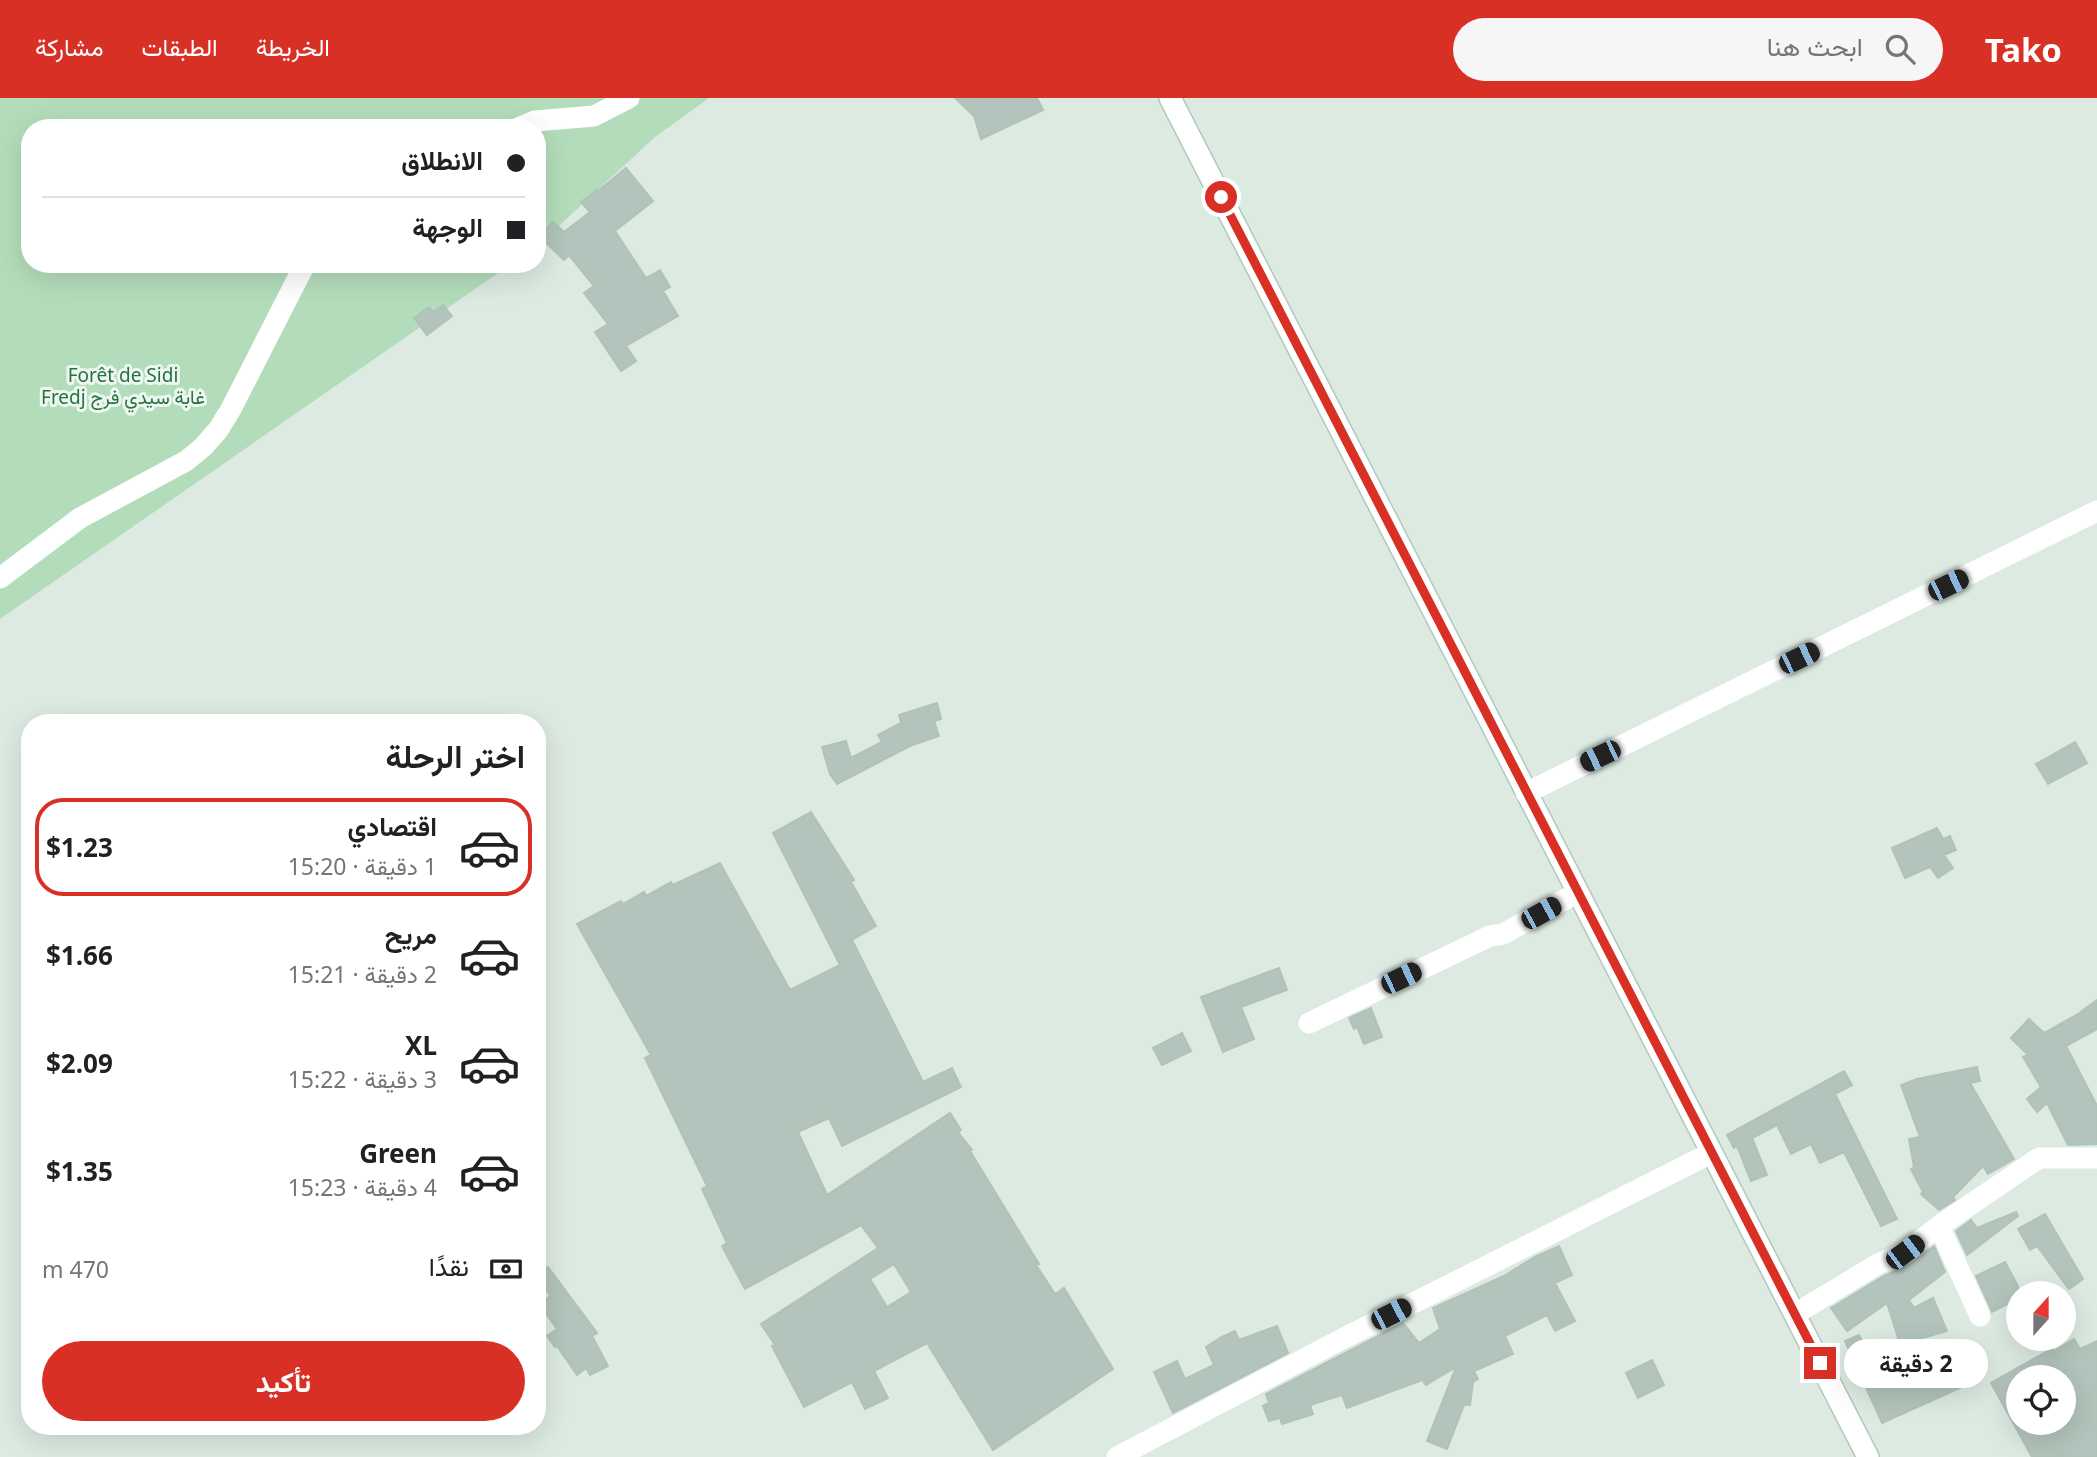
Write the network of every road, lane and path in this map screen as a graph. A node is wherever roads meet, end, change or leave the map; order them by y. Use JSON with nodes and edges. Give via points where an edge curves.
{"nodes":[{"id":1,"x":629,"y":98,"type":"edge"},
{"id":2,"x":1170,"y":98,"type":"edge"},
{"id":3,"x":546,"y":120,"type":"edge"},
{"id":4,"x":300,"y":273,"type":"edge"},
{"id":5,"x":2097,"y":511,"type":"edge"},
{"id":6,"x":0,"y":579,"type":"edge"},
{"id":7,"x":1526,"y":793,"type":"junction"},
{"id":8,"x":1577,"y":893,"type":"junction"},
{"id":9,"x":1309,"y":1023,"type":"dead end"},
{"id":10,"x":1711,"y":1153,"type":"junction"},
{"id":11,"x":2097,"y":1158,"type":"edge"},
{"id":12,"x":1939,"y":1226,"type":"junction"},
{"id":13,"x":1795,"y":1314,"type":"junction"},
{"id":14,"x":1980,"y":1316,"type":"dead end"},
{"id":15,"x":1117,"y":1457,"type":"edge"},
{"id":16,"x":1868,"y":1457,"type":"edge"}],
"edges":[{"from":1,"to":3,"type":"street","via":[[594,116]]},
{"from":2,"to":7,"type":"street"},
{"from":4,"to":6,"type":"street","via":[[231,410],[204,447],[168,472],[80,518]]},
{"from":5,"to":7,"type":"street"},
{"from":7,"to":8,"type":"street"},
{"from":8,"to":9,"type":"street","via":[[1503,934],[1490,936]]},
{"from":8,"to":10,"type":"street"},
{"from":10,"to":13,"type":"street"},
{"from":10,"to":15,"type":"street"},
{"from":11,"to":12,"type":"street","via":[[2039,1158]]},
{"from":12,"to":13,"type":"street","via":[[1905,1252]]},
{"from":12,"to":14,"type":"street"},
{"from":13,"to":16,"type":"street"}]}
